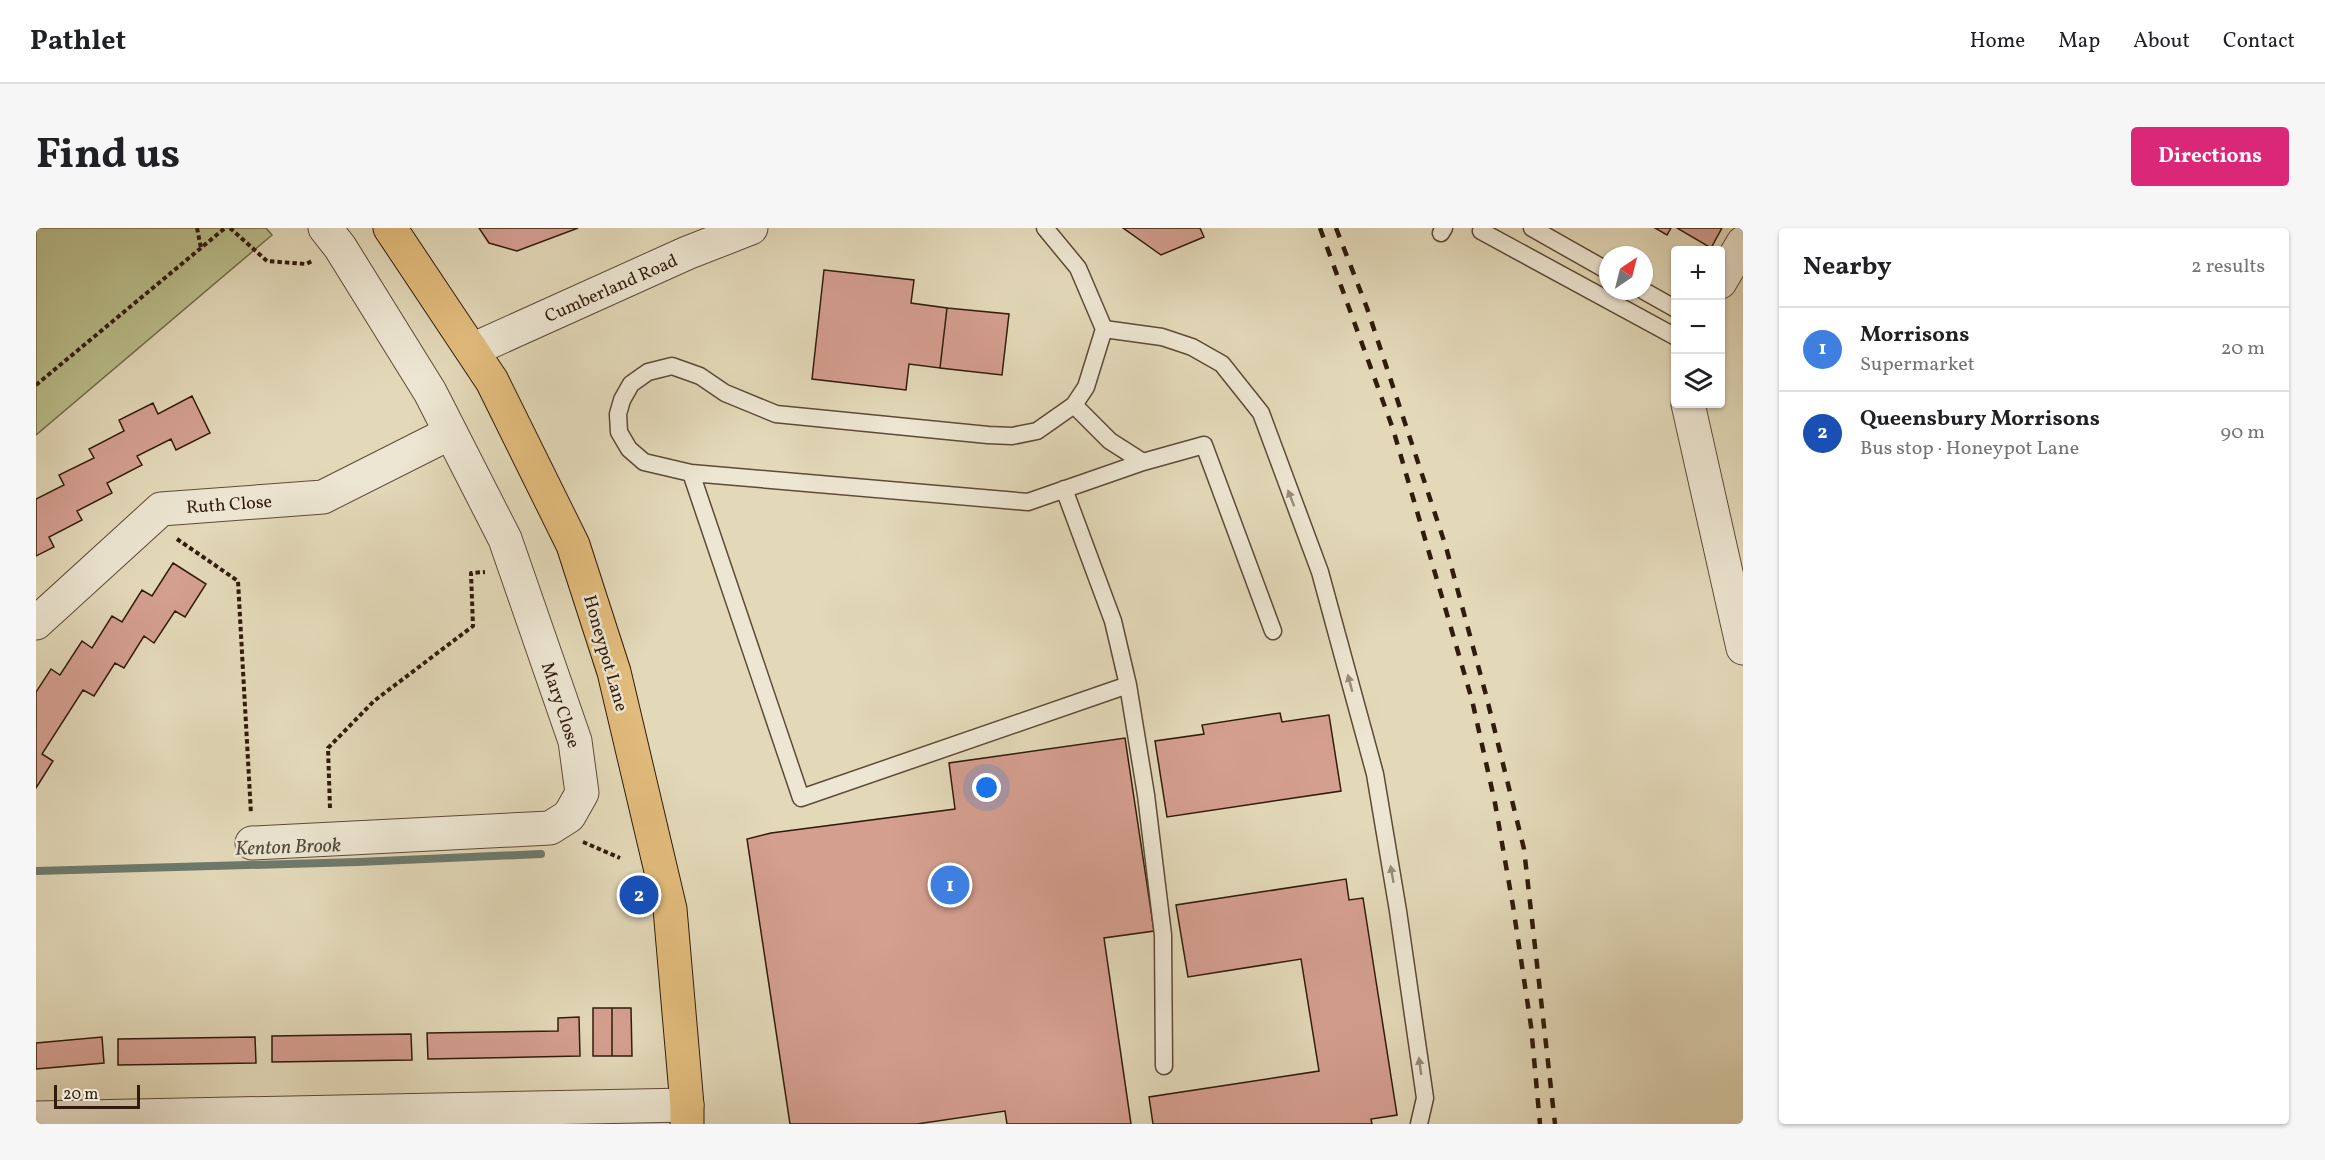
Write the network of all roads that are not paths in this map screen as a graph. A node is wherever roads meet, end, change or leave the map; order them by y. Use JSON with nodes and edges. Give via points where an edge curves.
{"nodes":[{"id":1,"x":390,"y":228,"type":"edge"},
{"id":2,"x":751,"y":228,"type":"edge"},
{"id":3,"x":1045,"y":228,"type":"edge"},
{"id":4,"x":1532,"y":228,"type":"edge"},
{"id":5,"x":1481,"y":231,"type":"dead end"},
{"id":6,"x":333,"y":238,"type":"edge"},
{"id":7,"x":1743,"y":243,"type":"edge"},
{"id":8,"x":1599,"y":266,"type":"edge"},
{"id":9,"x":1725,"y":274,"type":"edge"},
{"id":10,"x":1653,"y":296,"type":"edge"},
{"id":11,"x":1671,"y":306,"type":"edge"},
{"id":12,"x":1104,"y":329,"type":"junction"},
{"id":13,"x":1671,"y":334,"type":"edge"},
{"id":14,"x":472,"y":350,"type":"junction"},
{"id":15,"x":1074,"y":405,"type":"junction"},
{"id":16,"x":1689,"y":408,"type":"edge"},
{"id":17,"x":450,"y":433,"type":"junction"},
{"id":18,"x":1143,"y":462,"type":"junction"},
{"id":19,"x":691,"y":473,"type":"junction"},
{"id":20,"x":1064,"y":489,"type":"junction"},
{"id":21,"x":36,"y":623,"type":"edge"},
{"id":22,"x":1273,"y":631,"type":"dead end"},
{"id":23,"x":1743,"y":648,"type":"edge"},
{"id":24,"x":1128,"y":685,"type":"junction"},
{"id":25,"x":252,"y":843,"type":"road end"},
{"id":26,"x":1164,"y":1066,"type":"dead end"},
{"id":27,"x":687,"y":1114,"type":"edge"},
{"id":28,"x":36,"y":1118,"type":"edge"},
{"id":29,"x":1419,"y":1124,"type":"edge"}],
"edges":[{"from":1,"to":14,"type":"main road","name":"Honeypot Lane"},
{"from":2,"to":14,"type":"street","name":"Cumberland Road"},
{"from":3,"to":12,"type":"lane","via":[[1078,268]]},
{"from":4,"to":8,"type":"lane"},
{"from":5,"to":13,"type":"lane"},
{"from":6,"to":17,"type":"street","name":"Mary Close","via":[[430,392]]},
{"from":7,"to":9,"type":"street"},
{"from":10,"to":11,"type":"lane"},
{"from":12,"to":15,"type":"lane","via":[[1086,387]]},
{"from":29,"to":12,"type":"lane","one_way":true,"via":[[1425,1098],[1375,774],[1320,572],[1261,413],[1222,364],[1192,347],[1162,337]]},
{"from":14,"to":27,"type":"main road","name":"Honeypot Lane","via":[[492,381],[573,545],[614,672],[670,909]]},
{"from":15,"to":18,"type":"lane","via":[[1110,441]]},
{"from":15,"to":19,"type":"lane","via":[[1037,431],[988,435],[776,414],[672,366],[648,372],[631,384],[622,400],[619,432],[629,449],[644,462]]},
{"from":16,"to":23,"type":"street"},
{"from":17,"to":21,"type":"street","name":"Ruth Close","via":[[322,497],[161,509]]},
{"from":17,"to":25,"type":"street","name":"Mary Close","via":[[505,539],[575,741],[582,793],[569,816],[550,828]]},
{"from":18,"to":20,"type":"lane"},
{"from":18,"to":22,"type":"lane","via":[[1204,445]]},
{"from":19,"to":20,"type":"lane","via":[[1028,501]]},
{"from":19,"to":24,"type":"lane","via":[[801,798]]},
{"from":20,"to":24,"type":"lane","via":[[1113,621]]},
{"from":24,"to":26,"type":"lane","via":[[1146,795],[1162,935]]},
{"from":27,"to":28,"type":"street"}]}
